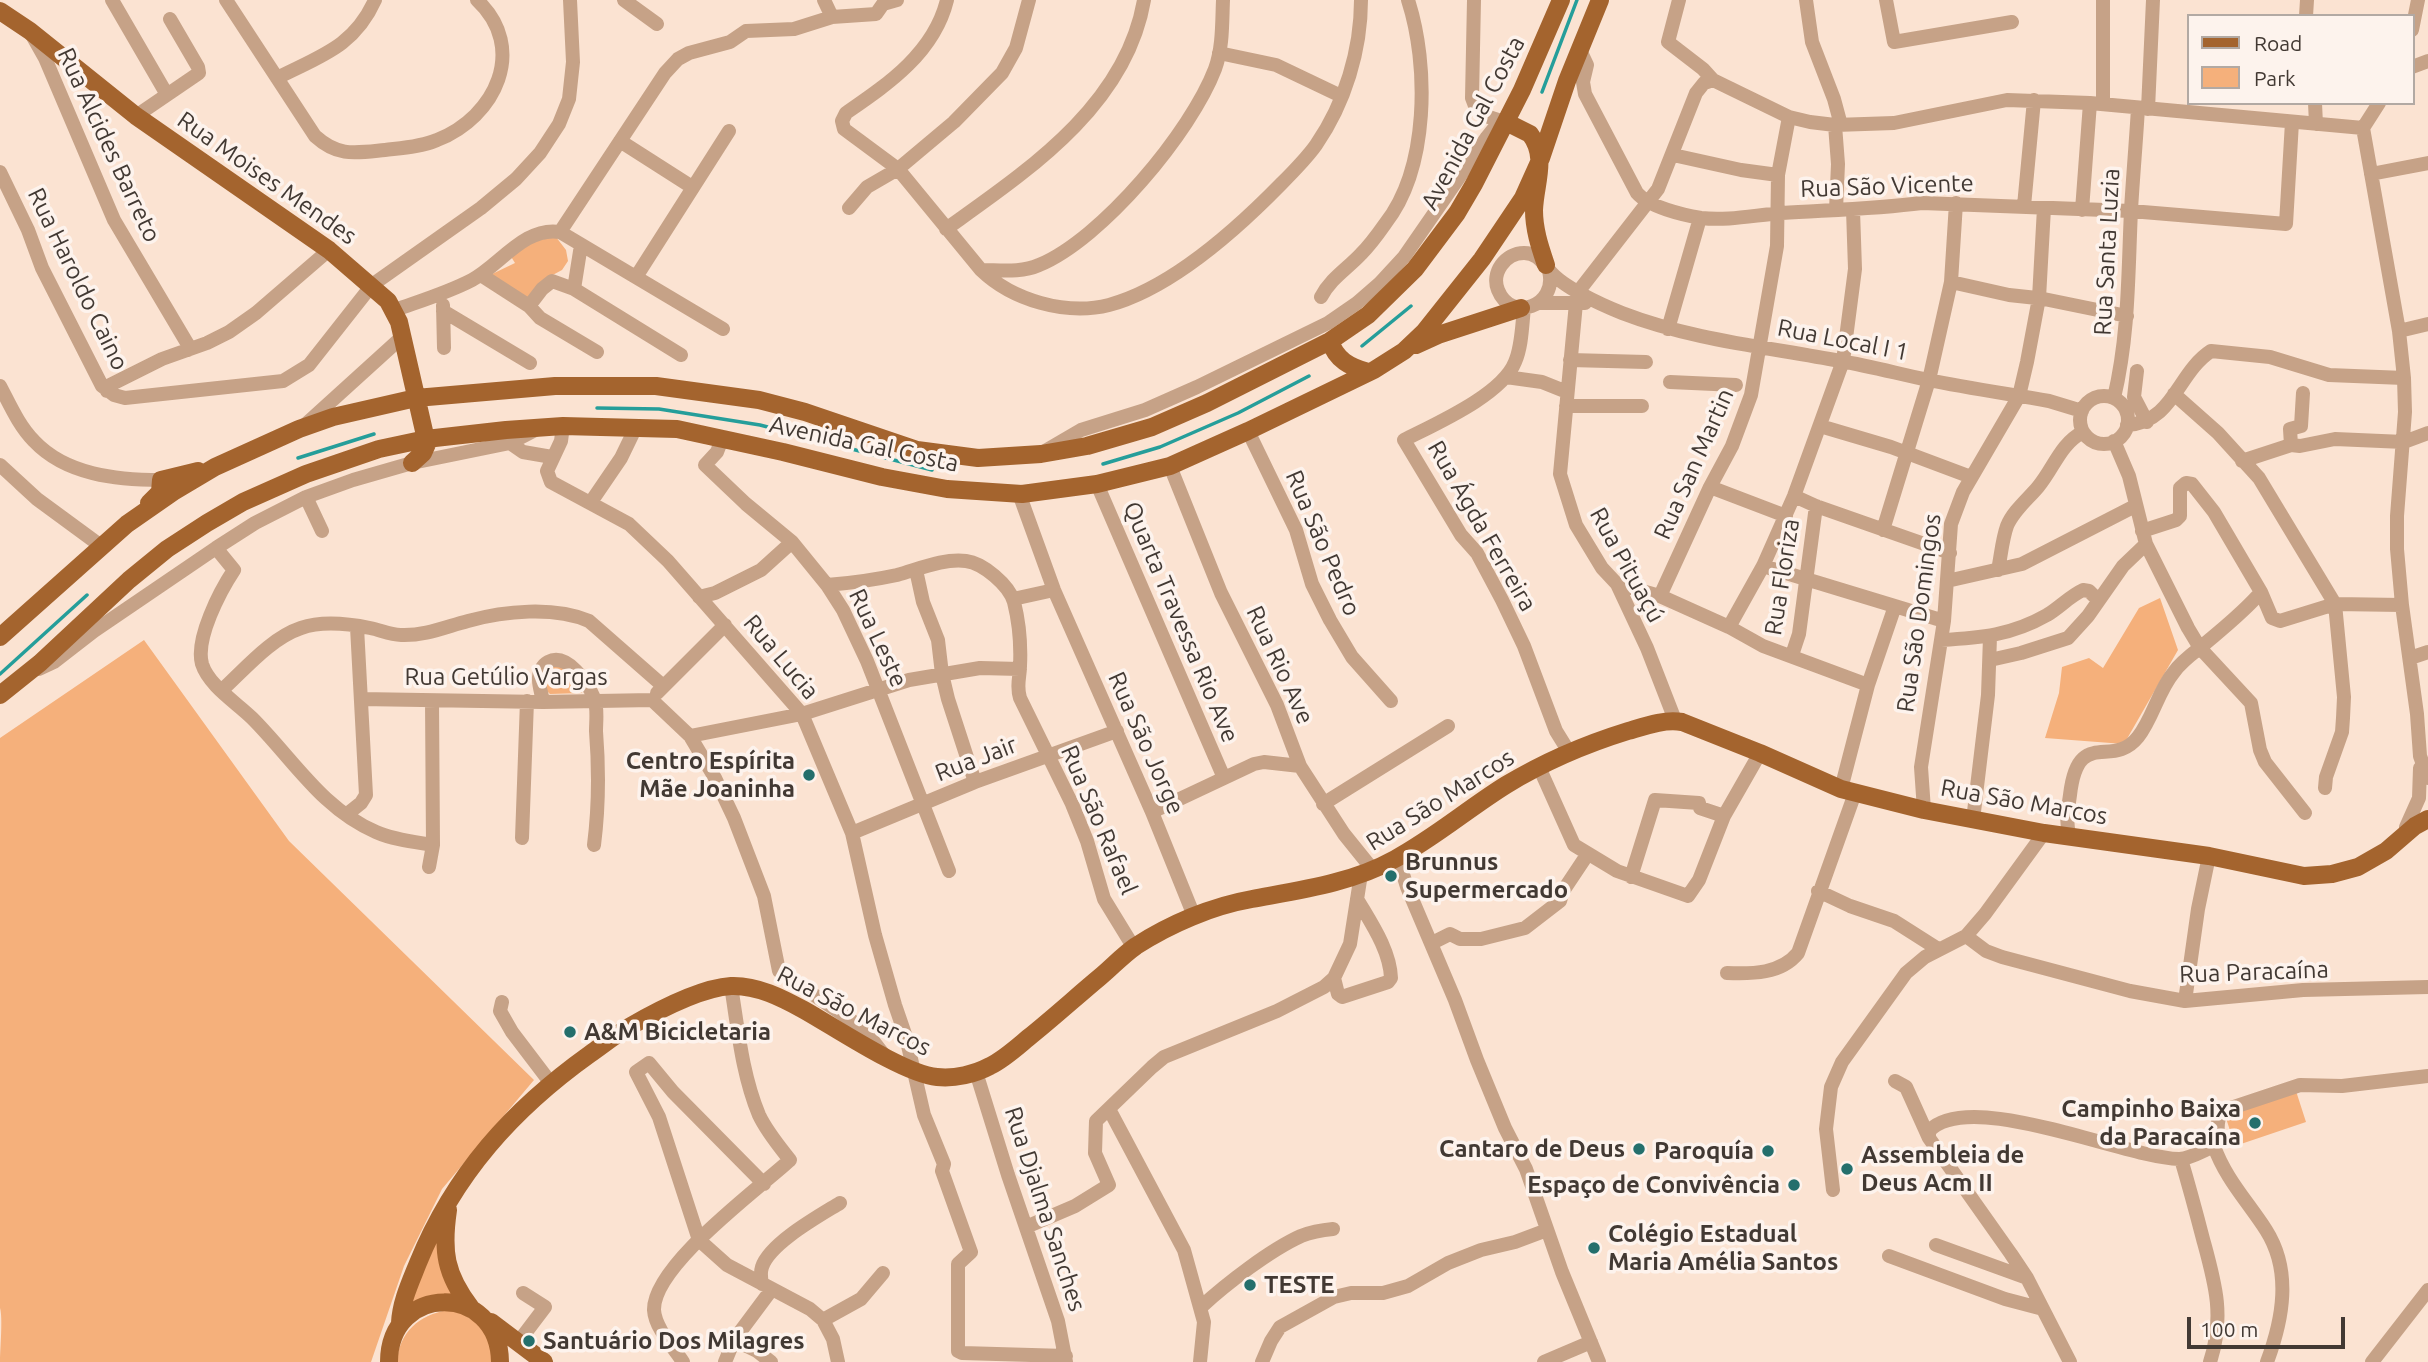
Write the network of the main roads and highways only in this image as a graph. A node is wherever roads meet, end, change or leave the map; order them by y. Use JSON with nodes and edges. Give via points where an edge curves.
{"nodes":[{"id":1,"x":1561,"y":0,"type":"edge"},
{"id":2,"x":1600,"y":0,"type":"edge"},
{"id":3,"x":0,"y":10,"type":"edge"},
{"id":4,"x":1506,"y":122,"type":"junction"},
{"id":5,"x":1541,"y":158,"type":"junction"},
{"id":6,"x":1548,"y":268,"type":"road end"},
{"id":7,"x":1525,"y":306,"type":"road end"},
{"id":8,"x":1330,"y":341,"type":"junction"},
{"id":9,"x":1404,"y":351,"type":"junction"},
{"id":10,"x":1368,"y":372,"type":"junction"},
{"id":11,"x":416,"y":398,"type":"junction"},
{"id":12,"x":426,"y":439,"type":"junction"},
{"id":13,"x":412,"y":463,"type":"road end"},
{"id":14,"x":215,"y":467,"type":"junction"},
{"id":15,"x":127,"y":524,"type":"junction"},
{"id":16,"x":0,"y":637,"type":"edge"},
{"id":17,"x":0,"y":695,"type":"edge"},
{"id":18,"x":2428,"y":819,"type":"edge"},
{"id":19,"x":450,"y":1203,"type":"junction"},
{"id":20,"x":478,"y":1313,"type":"junction"},
{"id":21,"x":400,"y":1323,"type":"junction"},
{"id":22,"x":388,"y":1358,"type":"edge"},
{"id":23,"x":500,"y":1362,"type":"edge"},
{"id":24,"x":544,"y":1362,"type":"edge"}],
"edges":[{"from":1,"to":4,"type":"main road","name":"Avenida Gal Costa"},
{"from":2,"to":5,"type":"main road","name":"Avenida Gal Costa"},
{"from":3,"to":11,"type":"main road","name":"Rua Moises Mendes","via":[[136,116],[330,250],[372,285],[395,310]]},
{"from":4,"to":5,"type":"main road","via":[[1530,134]]},
{"from":4,"to":8,"type":"main road","name":"Avenida Gal Costa","via":[[1435,245],[1392,293]]},
{"from":5,"to":6,"type":"main road","via":[[1535,218]]},
{"from":5,"to":9,"type":"main road","name":"Avenida Gal Costa","via":[[1508,222],[1435,319]]},
{"from":7,"to":9,"type":"main road"},
{"from":8,"to":10,"type":"main road","via":[[1344,363]]},
{"from":8,"to":11,"type":"main road","name":"Avenida Gal Costa","via":[[1153,427],[1087,446],[978,458],[927,452],[760,400],[656,386],[555,386]]},
{"from":9,"to":10,"type":"main road","name":"Avenida Gal Costa"},
{"from":10,"to":12,"type":"main road","name":"Avenida Gal Costa","via":[[1170,466],[1041,493],[947,489],[690,431],[563,426]]},
{"from":11,"to":12,"type":"main road","name":"Rua Moises Mendes"},
{"from":11,"to":14,"type":"main road","name":"Avenida Gal Costa","via":[[333,417]]},
{"from":12,"to":13,"type":"main road","via":[[426,448]]},
{"from":12,"to":17,"type":"main road","name":"Avenida Gal Costa","via":[[379,449],[306,474],[207,523],[129,580]]},
{"from":14,"to":15,"type":"main road","name":"Avenida Gal Costa"},
{"from":14,"to":15,"type":"main road","via":[[160,480],[160,492]]},
{"from":15,"to":16,"type":"main road","name":"Avenida Gal Costa"},
{"from":18,"to":19,"type":"main road","name":"Rua São Marcos","via":[[2358,867],[2304,876],[1924,810],[1848,791],[1675,720],[1651,724],[1539,767],[1398,858],[1367,872],[1194,916],[1134,948],[1007,1055],[976,1072],[941,1077],[914,1071],[765,992],[731,986],[692,997],[628,1027],[550,1082],[501,1131]]},
{"from":19,"to":20,"type":"main road","name":"Rua São Marcos","via":[[446,1262],[459,1292]]},
{"from":19,"to":21,"type":"main road","name":"Rua São Marcos","via":[[421,1257]]},
{"from":20,"to":21,"type":"main road","via":[[454,1302],[436,1302],[422,1306]]},
{"from":20,"to":23,"type":"main road","name":"Rua São Marcos","via":[[497,1338]]},
{"from":20,"to":24,"type":"main road"},
{"from":21,"to":22,"type":"main road","name":"Rua São Marcos"}]}
